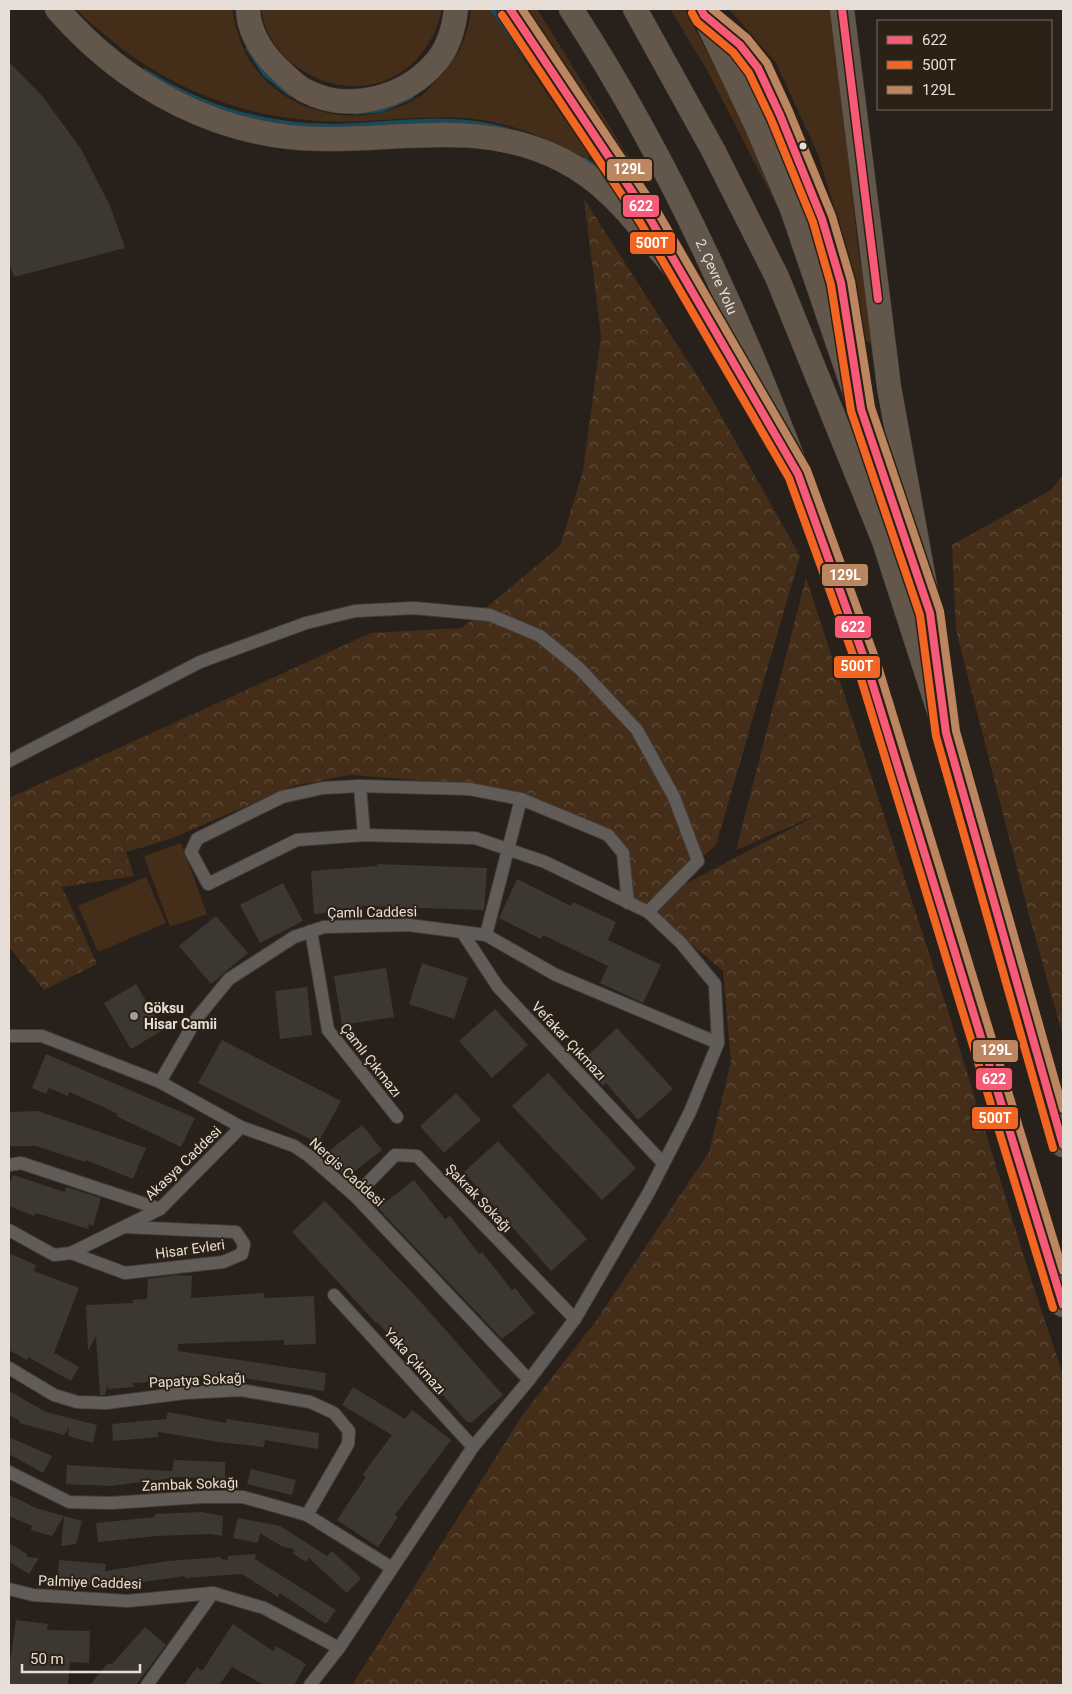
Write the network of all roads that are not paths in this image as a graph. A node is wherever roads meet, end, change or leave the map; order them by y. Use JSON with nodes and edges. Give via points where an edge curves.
{"nodes":[{"id":1,"x":57,"y":9,"type":"edge"},
{"id":2,"x":248,"y":9,"type":"edge"},
{"id":3,"x":456,"y":9,"type":"edge"},
{"id":4,"x":510,"y":9,"type":"edge"},
{"id":5,"x":571,"y":9,"type":"edge"},
{"id":6,"x":635,"y":9,"type":"edge"},
{"id":7,"x":701,"y":9,"type":"edge"},
{"id":8,"x":842,"y":9,"type":"edge"},
{"id":9,"x":680,"y":275,"type":"junction"},
{"id":10,"x":798,"y":474,"type":"junction"},
{"id":11,"x":930,"y":613,"type":"junction"},
{"id":12,"x":946,"y":733,"type":"junction"},
{"id":13,"x":9,"y":761,"type":"edge"},
{"id":14,"x":360,"y":786,"type":"junction"},
{"id":15,"x":521,"y":799,"type":"junction"},
{"id":16,"x":364,"y":835,"type":"junction"},
{"id":17,"x":509,"y":849,"type":"junction"},
{"id":18,"x":628,"y":902,"type":"junction"},
{"id":19,"x":648,"y":912,"type":"junction"},
{"id":20,"x":311,"y":931,"type":"junction"},
{"id":21,"x":462,"y":932,"type":"junction"},
{"id":22,"x":486,"y":935,"type":"junction"},
{"id":23,"x":9,"y":1036,"type":"edge"},
{"id":24,"x":718,"y":1043,"type":"junction"},
{"id":25,"x":160,"y":1082,"type":"junction"},
{"id":26,"x":396,"y":1117,"type":"dead end"},
{"id":27,"x":241,"y":1127,"type":"junction"},
{"id":28,"x":1063,"y":1145,"type":"edge"},
{"id":29,"x":663,"y":1164,"type":"junction"},
{"id":30,"x":9,"y":1165,"type":"edge"},
{"id":31,"x":355,"y":1196,"type":"junction"},
{"id":32,"x":160,"y":1209,"type":"junction"},
{"id":33,"x":126,"y":1227,"type":"junction"},
{"id":34,"x":9,"y":1230,"type":"edge"},
{"id":35,"x":71,"y":1253,"type":"junction"},
{"id":36,"x":334,"y":1295,"type":"dead end"},
{"id":37,"x":1063,"y":1305,"type":"edge"},
{"id":38,"x":575,"y":1319,"type":"junction"},
{"id":39,"x":9,"y":1368,"type":"edge"},
{"id":40,"x":529,"y":1380,"type":"junction"},
{"id":41,"x":473,"y":1447,"type":"junction"},
{"id":42,"x":9,"y":1472,"type":"edge"},
{"id":43,"x":307,"y":1515,"type":"junction"},
{"id":44,"x":392,"y":1568,"type":"junction"},
{"id":45,"x":9,"y":1589,"type":"edge"},
{"id":46,"x":213,"y":1593,"type":"junction"},
{"id":47,"x":339,"y":1648,"type":"junction"},
{"id":48,"x":147,"y":1685,"type":"edge"},
{"id":49,"x":310,"y":1685,"type":"edge"}],
"edges":[{"from":1,"to":9,"type":"highway","via":[[83,38],[129,76],[191,111],[251,131],[327,140],[464,134],[500,138],[536,148],[591,177],[607,190]]},
{"from":2,"to":3,"type":"highway","via":[[253,33],[264,54],[281,72],[304,90],[344,101],[366,100],[407,87],[437,61],[446,46]]},
{"from":4,"to":9,"type":"highway","via":[[639,202]]},
{"from":5,"to":10,"type":"highway","name":"2. Çevre Yolu","via":[[640,123],[692,225],[764,384]]},
{"from":6,"to":12,"type":"highway","via":[[713,150],[777,277],[884,541]]},
{"from":7,"to":11,"type":"highway","via":[[792,209]]},
{"from":8,"to":11,"type":"highway","via":[[891,396]]},
{"from":9,"to":10,"type":"highway"},
{"from":10,"to":37,"type":"highway","name":"2. Çevre Yolu","via":[[867,666]]},
{"from":11,"to":12,"type":"highway"},
{"from":12,"to":28,"type":"highway"},
{"from":13,"to":19,"type":"street","via":[[200,662],[306,623],[355,612],[414,608],[490,615],[540,636],[580,669],[636,730],[674,797],[698,861]]},
{"from":14,"to":15,"type":"street","via":[[469,789]]},
{"from":14,"to":16,"type":"street"},
{"from":14,"to":16,"type":"street","via":[[323,788],[282,797],[197,839],[191,852],[208,884],[296,840]]},
{"from":15,"to":17,"type":"street"},
{"from":15,"to":18,"type":"street","via":[[608,835],[623,853]]},
{"from":16,"to":17,"type":"street","via":[[475,838]]},
{"from":17,"to":18,"type":"street","via":[[545,862]]},
{"from":17,"to":22,"type":"street"},
{"from":18,"to":19,"type":"street"},
{"from":19,"to":24,"type":"street","via":[[681,943],[715,984]]},
{"from":20,"to":21,"type":"street","name":"Çamlı Caddesi","via":[[324,927],[408,925]]},
{"from":20,"to":25,"type":"street","name":"Çamlı Caddesi","via":[[294,937],[229,979],[196,1018]]},
{"from":20,"to":26,"type":"street","name":"Çamlı Çıkmazı","via":[[328,1030]]},
{"from":21,"to":22,"type":"street","name":"Çamlı Caddesi"},
{"from":21,"to":29,"type":"street","name":"Vefakar Çıkmazı","via":[[498,986]]},
{"from":22,"to":24,"type":"street","name":"Çamlı Caddesi","via":[[556,975]]},
{"from":23,"to":25,"type":"street","name":"Nergis Caddesi","via":[[42,1036]]},
{"from":24,"to":29,"type":"street","via":[[690,1112]]},
{"from":25,"to":27,"type":"street","name":"Nergis Caddesi"},
{"from":27,"to":31,"type":"street","name":"Nergis Caddesi","via":[[294,1146]]},
{"from":27,"to":32,"type":"street","name":"Akasya Caddesi"},
{"from":29,"to":38,"type":"street"},
{"from":30,"to":32,"type":"street","via":[[21,1163]]},
{"from":31,"to":38,"type":"street","name":"Şakrak Sokağı","via":[[395,1155],[417,1156]]},
{"from":31,"to":40,"type":"street","name":"Nergis Caddesi"},
{"from":32,"to":33,"type":"street","name":"Akasya Caddesi"},
{"from":33,"to":35,"type":"street","name":"Akasya Caddesi"},
{"from":33,"to":35,"type":"street","name":"Hisar Evleri","via":[[236,1232],[244,1244],[242,1254],[223,1262],[125,1273]]},
{"from":34,"to":35,"type":"street","name":"Akasya Caddesi","via":[[54,1255]]},
{"from":36,"to":41,"type":"street","name":"Yaka Çıkmazı"},
{"from":38,"to":40,"type":"street"},
{"from":39,"to":43,"type":"street","name":"Papatya Sokağı","via":[[54,1395],[77,1402],[106,1403],[242,1390],[310,1402],[334,1413],[349,1431],[348,1444]]},
{"from":40,"to":41,"type":"street"},
{"from":41,"to":44,"type":"street"},
{"from":42,"to":43,"type":"street","name":"Zambak Sokağı","via":[[69,1502],[243,1497]]},
{"from":43,"to":44,"type":"street","name":"Zambak Sokağı"},
{"from":44,"to":47,"type":"street"},
{"from":45,"to":46,"type":"street","name":"Palmiye Caddesi","via":[[33,1595],[127,1601]]},
{"from":46,"to":47,"type":"street","name":"Palmiye Caddesi","via":[[264,1608]]},
{"from":46,"to":48,"type":"street"},
{"from":47,"to":49,"type":"street"}]}
